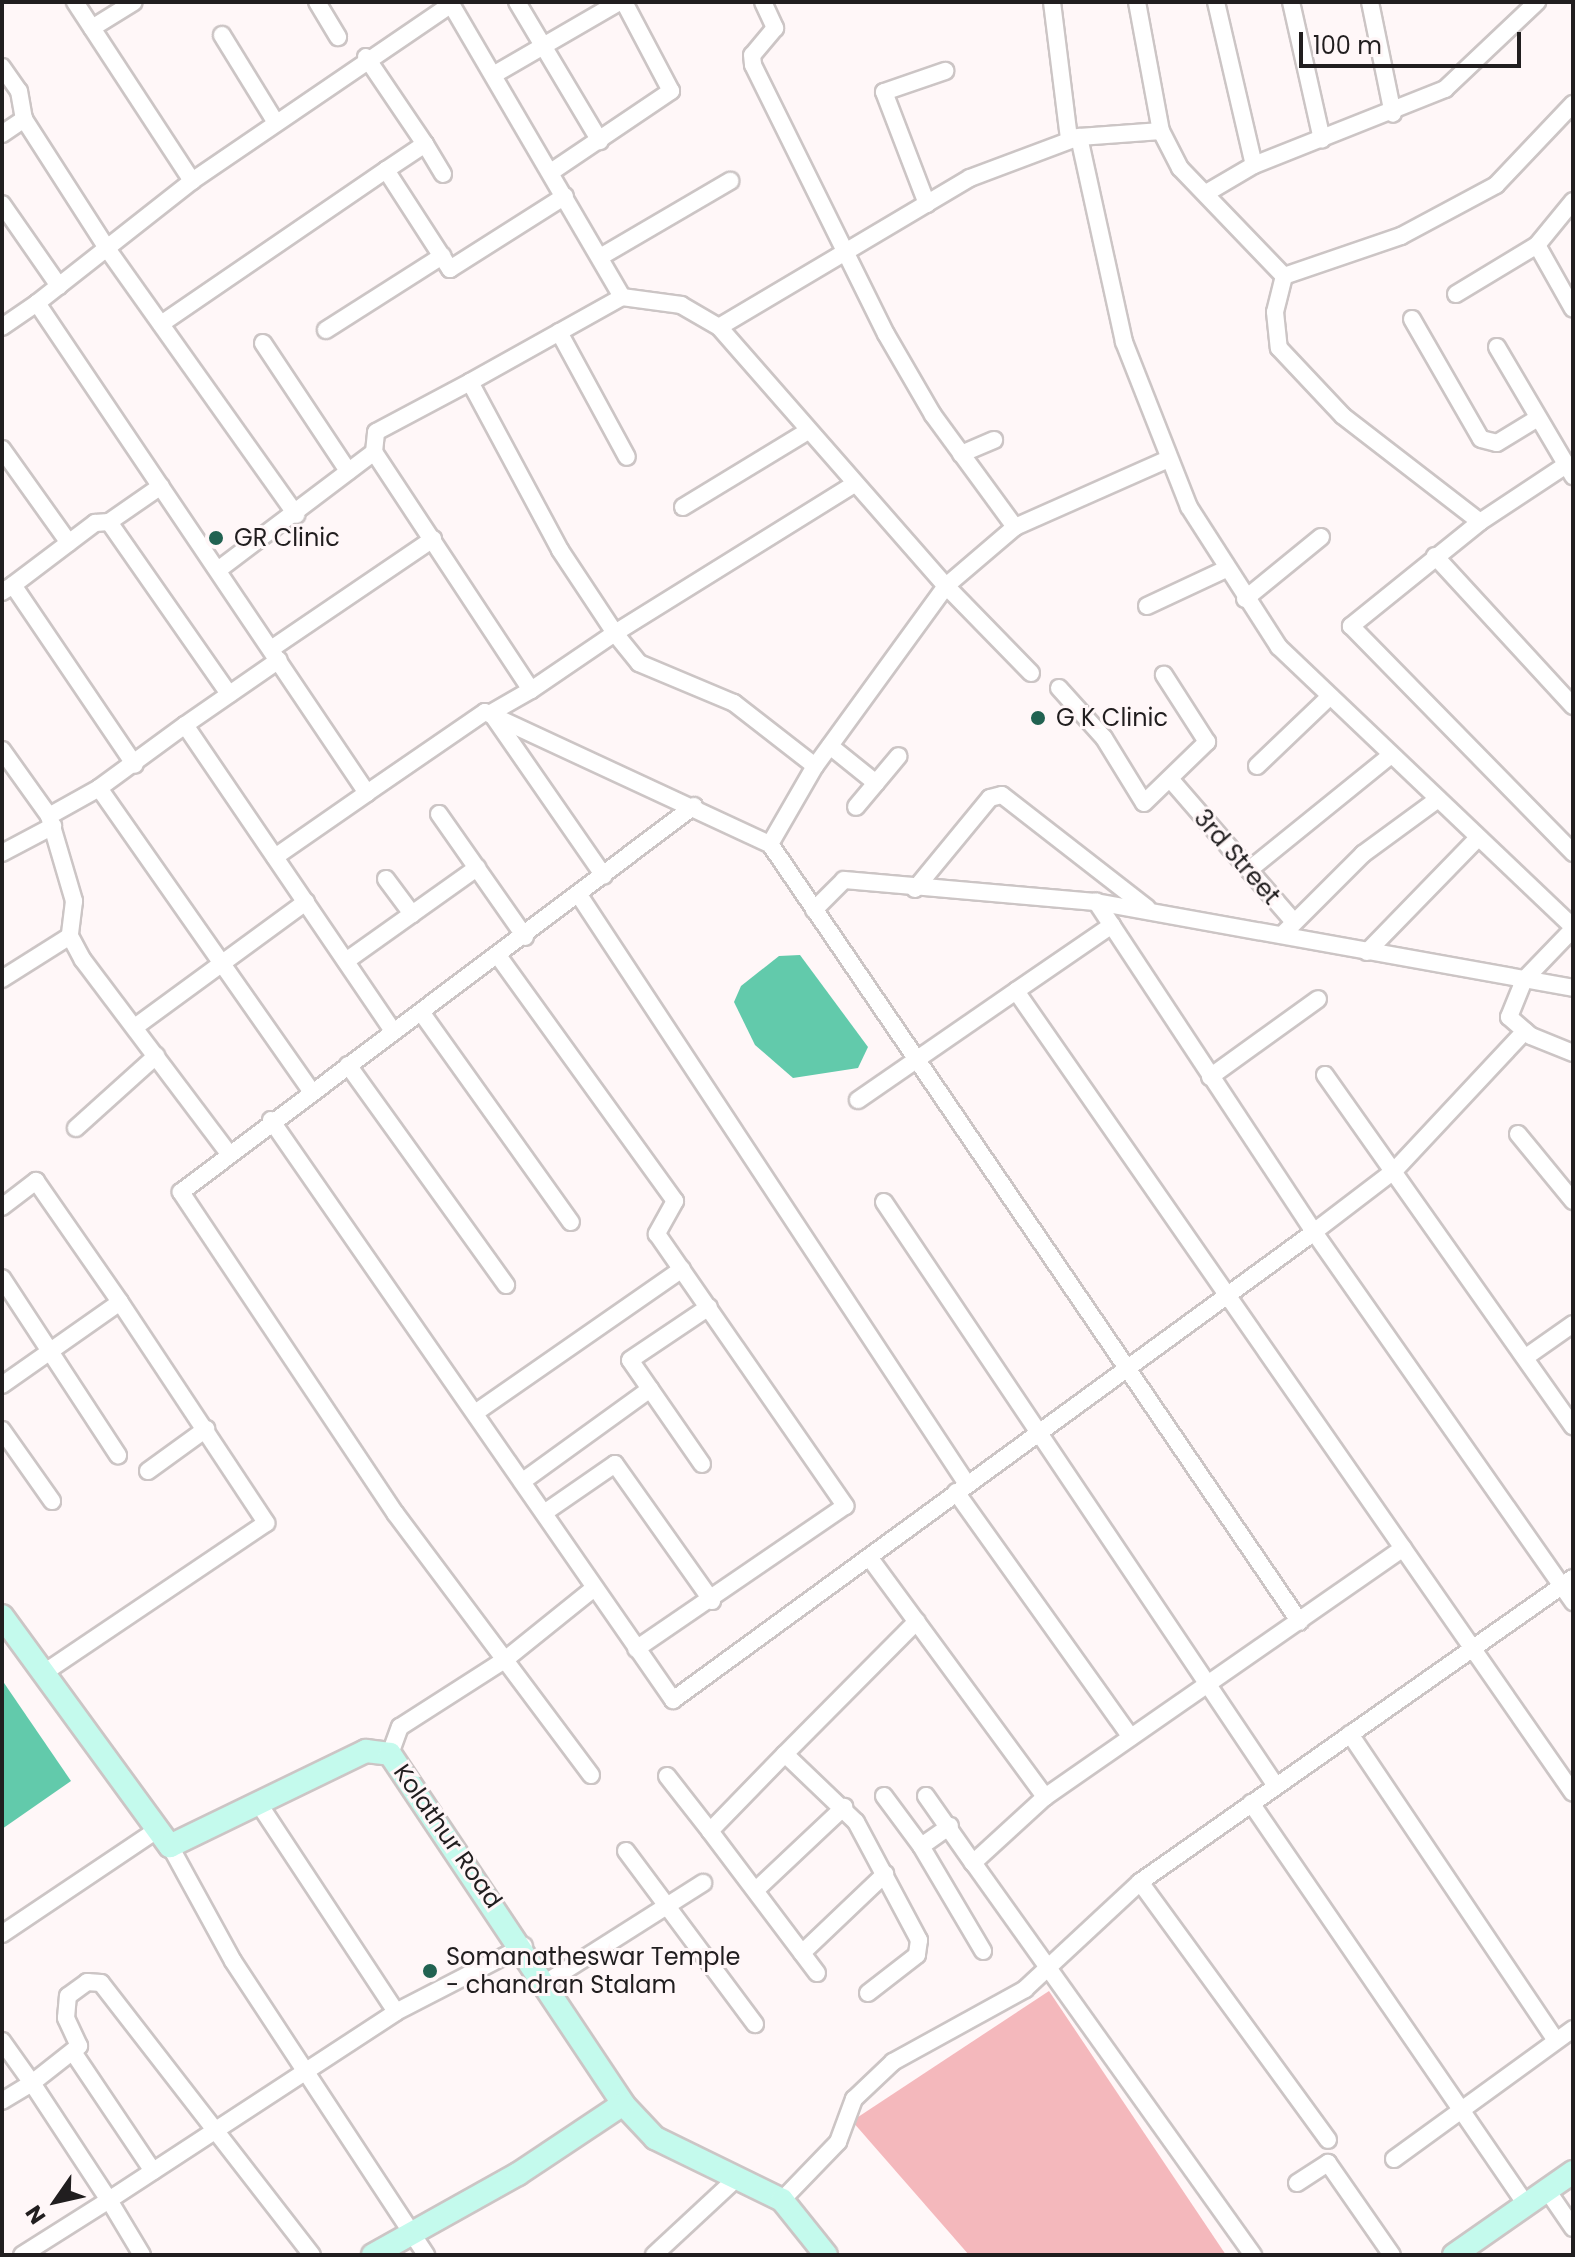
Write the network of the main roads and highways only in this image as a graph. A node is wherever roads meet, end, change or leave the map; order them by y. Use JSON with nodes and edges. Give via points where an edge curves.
{"nodes":[{"id":1,"x":2,"y":1616,"type":"edge"},
{"id":2,"x":623,"y":2104,"type":"junction"},
{"id":3,"x":1573,"y":2172,"type":"edge"},
{"id":4,"x":1458,"y":2254,"type":"edge"},
{"id":5,"x":373,"y":2255,"type":"edge"},
{"id":6,"x":826,"y":2255,"type":"edge"}],
"edges":[{"from":1,"to":2,"type":"main road","name":"Kolathur Road","via":[[164,1838],[259,1804],[366,1751],[390,1754],[524,1946]]},
{"from":2,"to":5,"type":"main road","via":[[518,2174],[412,2228]]},
{"from":2,"to":6,"type":"main road","name":"Kolathur Road","via":[[655,2138],[782,2200]]},
{"from":3,"to":4,"type":"main road"}]}
